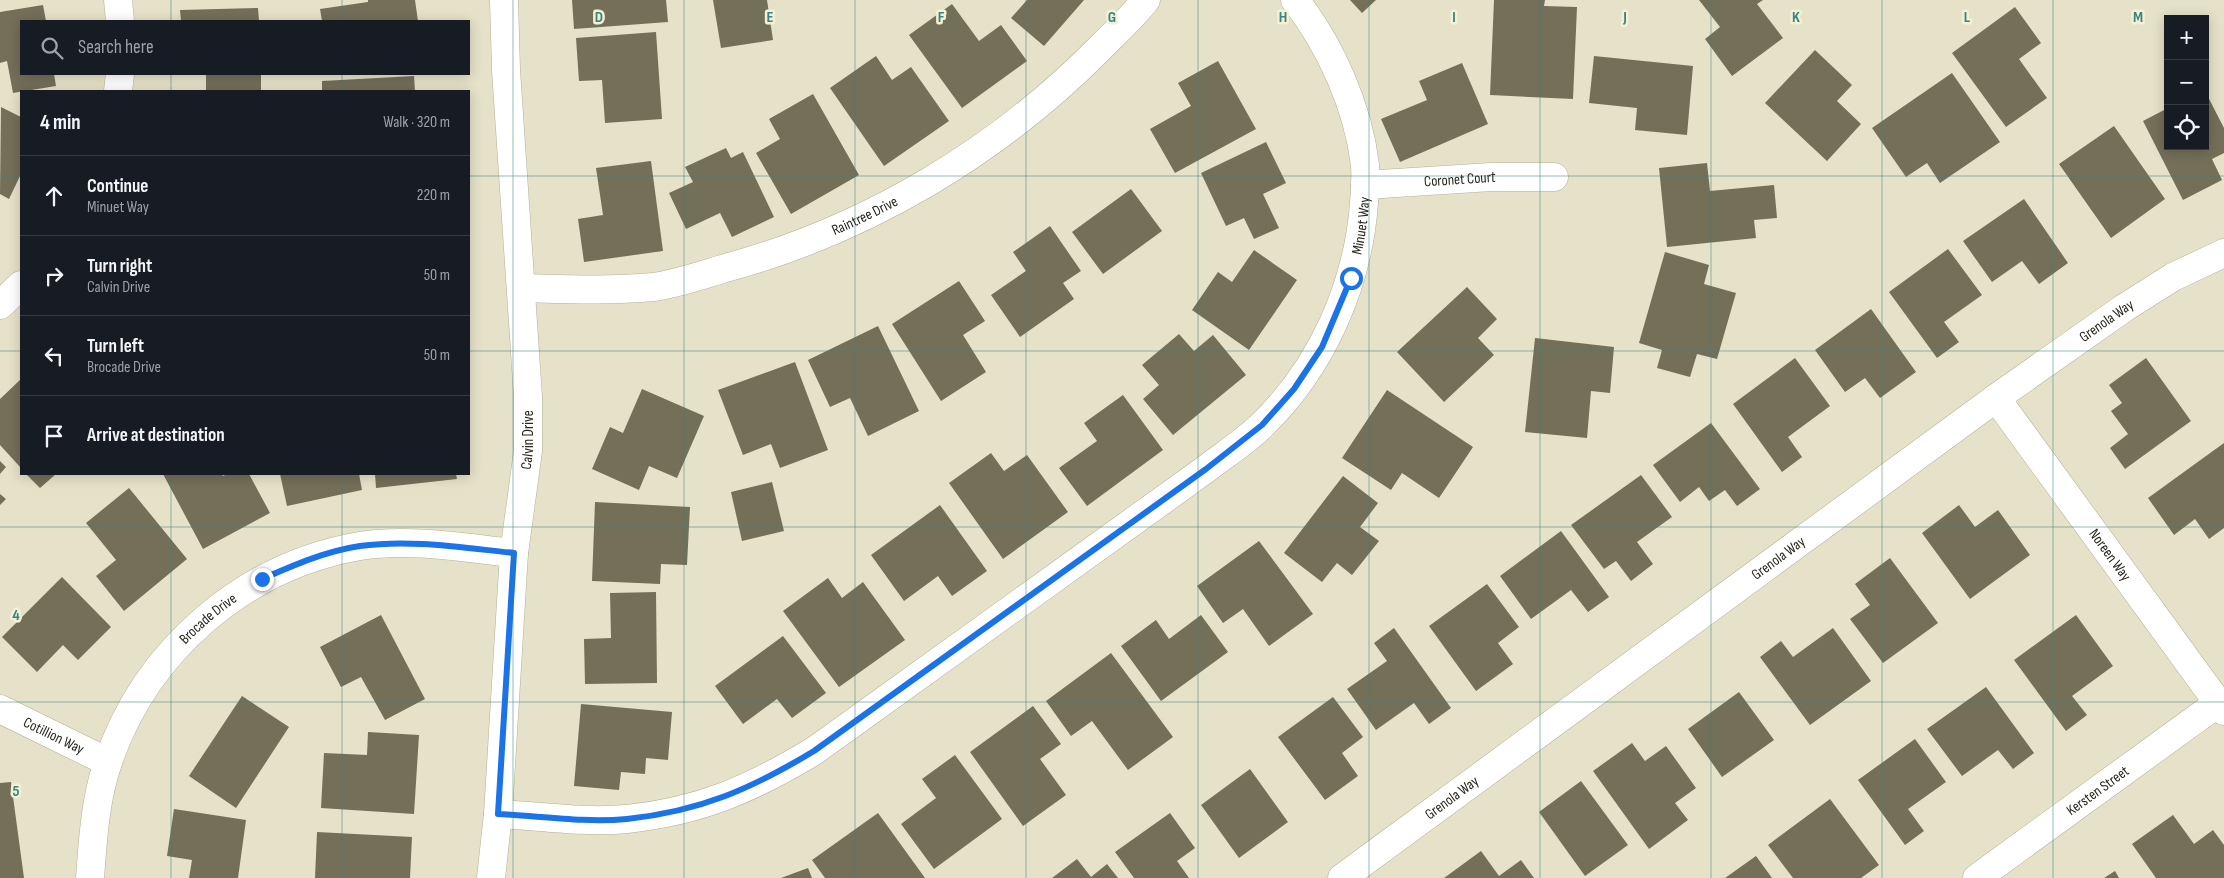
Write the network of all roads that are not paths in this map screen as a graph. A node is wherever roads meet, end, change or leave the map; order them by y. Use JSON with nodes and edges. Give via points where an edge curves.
{"nodes":[{"id":1,"x":118,"y":0,"type":"edge"},
{"id":2,"x":504,"y":0,"type":"edge"},
{"id":3,"x":1146,"y":0,"type":"edge"},
{"id":4,"x":1295,"y":0,"type":"edge"},
{"id":5,"x":120,"y":20,"type":"edge"},
{"id":6,"x":120,"y":75,"type":"edge"},
{"id":7,"x":118,"y":90,"type":"edge"},
{"id":8,"x":1554,"y":177,"type":"dead end"},
{"id":9,"x":1365,"y":185,"type":"junction"},
{"id":10,"x":2224,"y":253,"type":"edge"},
{"id":11,"x":20,"y":286,"type":"edge"},
{"id":12,"x":521,"y":288,"type":"junction"},
{"id":13,"x":0,"y":305,"type":"edge"},
{"id":14,"x":1996,"y":398,"type":"junction"},
{"id":15,"x":514,"y":553,"type":"junction"},
{"id":16,"x":2221,"y":707,"type":"edge"},
{"id":17,"x":0,"y":710,"type":"edge"},
{"id":18,"x":108,"y":762,"type":"junction"},
{"id":19,"x":498,"y":814,"type":"junction"},
{"id":20,"x":90,"y":878,"type":"edge"},
{"id":21,"x":491,"y":878,"type":"edge"},
{"id":22,"x":1342,"y":878,"type":"edge"},
{"id":23,"x":1977,"y":878,"type":"edge"}],
"edges":[{"from":1,"to":5,"type":"street"},
{"from":2,"to":12,"type":"street","name":"Calvin Drive"},
{"from":3,"to":12,"type":"street","name":"Raintree Drive","via":[[1074,74],[1027,114],[903,197],[820,237],[763,258],[654,286]]},
{"from":4,"to":9,"type":"street","name":"Minuet Way","via":[[1330,54],[1351,103],[1362,149]]},
{"from":6,"to":7,"type":"street"},
{"from":8,"to":9,"type":"street","name":"Coronet Court","via":[[1491,176]]},
{"from":9,"to":19,"type":"street","name":"Minuet Way","via":[[1362,230],[1351,278],[1322,347],[1294,389],[1262,425],[1206,469],[814,751],[771,777],[724,798],[675,812],[625,819]]},
{"from":10,"to":14,"type":"street","name":"Grenola Way","via":[[2173,277],[2124,308]]},
{"from":11,"to":13,"type":"street"},
{"from":12,"to":15,"type":"street","name":"Calvin Drive","via":[[528,451]]},
{"from":14,"to":16,"type":"street","name":"Noreen Way"},
{"from":14,"to":22,"type":"street","name":"Grenola Way"},
{"from":15,"to":18,"type":"street","name":"Brocade Drive","via":[[412,544],[361,546],[310,558],[262,579],[200,622],[168,656],[141,693]]},
{"from":15,"to":19,"type":"street","name":"Calvin Drive"},
{"from":16,"to":23,"type":"street","name":"Kersten Street"},
{"from":17,"to":18,"type":"street","name":"Cotillion Way"},
{"from":18,"to":20,"type":"street","name":"Brocade Drive","via":[[95,816]]},
{"from":19,"to":21,"type":"street","name":"Calvin Drive"}]}
